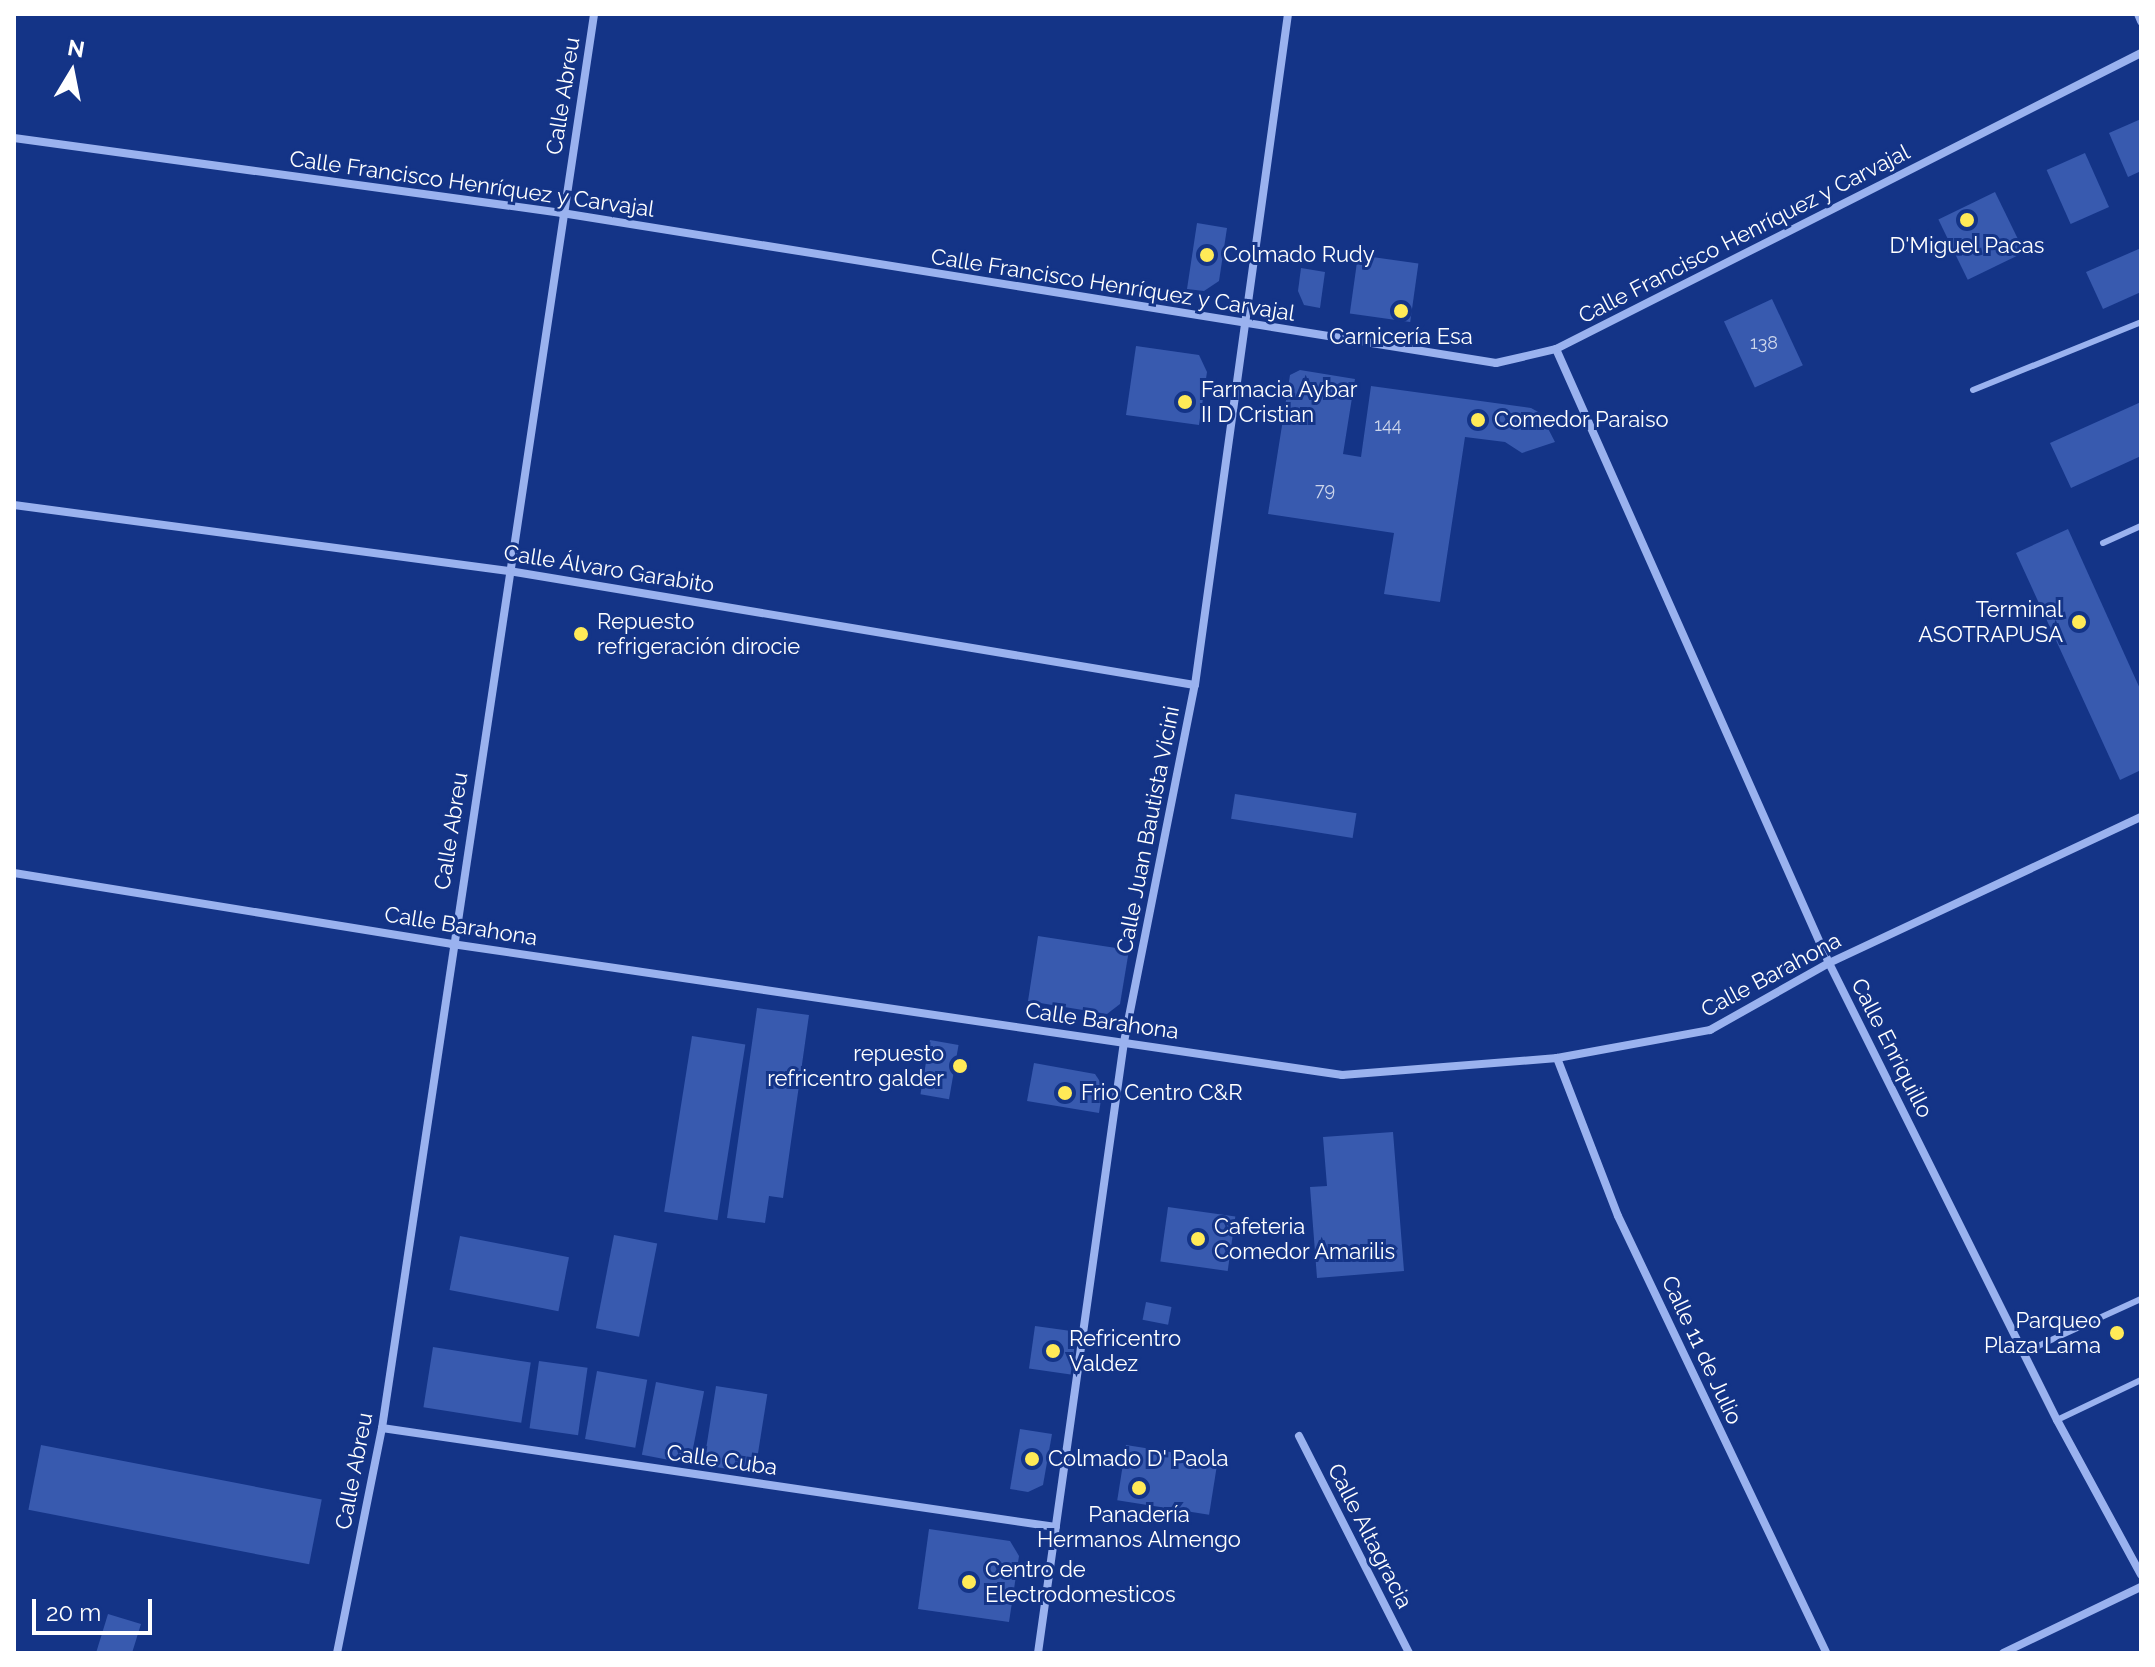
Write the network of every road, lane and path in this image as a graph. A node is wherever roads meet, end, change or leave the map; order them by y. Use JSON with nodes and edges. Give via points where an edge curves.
{"nodes":[{"id":1,"x":594,"y":14,"type":"edge"},
{"id":2,"x":1288,"y":14,"type":"edge"},
{"id":3,"x":2138,"y":14,"type":"edge"},
{"id":4,"x":2141,"y":21,"type":"edge"},
{"id":5,"x":2141,"y":53,"type":"edge"},
{"id":6,"x":14,"y":138,"type":"edge"},
{"id":7,"x":562,"y":213,"type":"junction"},
{"id":8,"x":2141,"y":322,"type":"edge"},
{"id":9,"x":1245,"y":325,"type":"junction"},
{"id":10,"x":1556,"y":349,"type":"junction"},
{"id":11,"x":1973,"y":390,"type":"dead end"},
{"id":12,"x":14,"y":505,"type":"edge"},
{"id":13,"x":2141,"y":526,"type":"edge"},
{"id":14,"x":2103,"y":543,"type":"dead end"},
{"id":15,"x":509,"y":571,"type":"junction"},
{"id":16,"x":1195,"y":685,"type":"junction"},
{"id":17,"x":2141,"y":817,"type":"edge"},
{"id":18,"x":14,"y":873,"type":"edge"},
{"id":19,"x":452,"y":944,"type":"junction"},
{"id":20,"x":1829,"y":963,"type":"junction"},
{"id":21,"x":1124,"y":1042,"type":"junction"},
{"id":22,"x":1557,"y":1058,"type":"junction"},
{"id":23,"x":2141,"y":1299,"type":"edge"},
{"id":24,"x":2025,"y":1352,"type":"junction"},
{"id":25,"x":2141,"y":1380,"type":"edge"},
{"id":26,"x":2057,"y":1420,"type":"junction"},
{"id":27,"x":382,"y":1428,"type":"junction"},
{"id":28,"x":1299,"y":1436,"type":"dead end"},
{"id":29,"x":1056,"y":1527,"type":"junction"},
{"id":30,"x":2141,"y":1575,"type":"edge"},
{"id":31,"x":2141,"y":1587,"type":"edge"},
{"id":32,"x":337,"y":1653,"type":"edge"},
{"id":33,"x":1038,"y":1653,"type":"edge"},
{"id":34,"x":1409,"y":1653,"type":"edge"},
{"id":35,"x":1826,"y":1653,"type":"edge"},
{"id":36,"x":2003,"y":1653,"type":"edge"}],
"edges":[{"from":1,"to":7,"type":"street","name":"Calle Abreu"},
{"from":2,"to":9,"type":"street","name":"Calle Juan Bautista Vicini"},
{"from":3,"to":4,"type":"street"},
{"from":5,"to":10,"type":"street","name":"Calle Francisco Henríquez y Carvajal"},
{"from":6,"to":7,"type":"street","name":"Calle Francisco Henríquez y Carvajal"},
{"from":7,"to":9,"type":"street","name":"Calle Francisco Henríquez y Carvajal"},
{"from":7,"to":15,"type":"street","name":"Calle Abreu"},
{"from":8,"to":11,"type":"lane"},
{"from":9,"to":10,"type":"street","name":"Calle Francisco Henríquez y Carvajal","via":[[1496,363]]},
{"from":9,"to":16,"type":"street","name":"Calle Juan Bautista Vicini"},
{"from":10,"to":20,"type":"street","name":"Calle Enriquillo"},
{"from":12,"to":15,"type":"street","name":"Calle Álvaro Garabito"},
{"from":13,"to":14,"type":"lane"},
{"from":15,"to":16,"type":"street","name":"Calle Álvaro Garabito"},
{"from":15,"to":19,"type":"street","name":"Calle Abreu"},
{"from":16,"to":21,"type":"street","name":"Calle Juan Bautista Vicini"},
{"from":17,"to":20,"type":"street","name":"Calle Barahona"},
{"from":18,"to":19,"type":"street","name":"Calle Barahona"},
{"from":19,"to":21,"type":"street","name":"Calle Barahona"},
{"from":19,"to":27,"type":"street","name":"Calle Abreu"},
{"from":20,"to":22,"type":"street","name":"Calle Barahona","via":[[1710,1030]]},
{"from":20,"to":24,"type":"street","name":"Calle Enriquillo"},
{"from":21,"to":22,"type":"street","name":"Calle Barahona","via":[[1342,1075]]},
{"from":21,"to":29,"type":"street","name":"Calle Juan Bautista Vicini"},
{"from":22,"to":35,"type":"street","name":"Calle 11 de Julio","via":[[1618,1216]]},
{"from":23,"to":24,"type":"lane"},
{"from":24,"to":26,"type":"street","name":"Calle Enriquillo"},
{"from":25,"to":26,"type":"lane"},
{"from":26,"to":30,"type":"street","name":"Calle Enriquillo"},
{"from":27,"to":29,"type":"street","name":"Calle Cuba"},
{"from":27,"to":32,"type":"street","name":"Calle Abreu"},
{"from":28,"to":34,"type":"street","name":"Calle Altagracia"},
{"from":29,"to":33,"type":"street","name":"Calle Juan Bautista Vicini"},
{"from":31,"to":36,"type":"street"}]}
